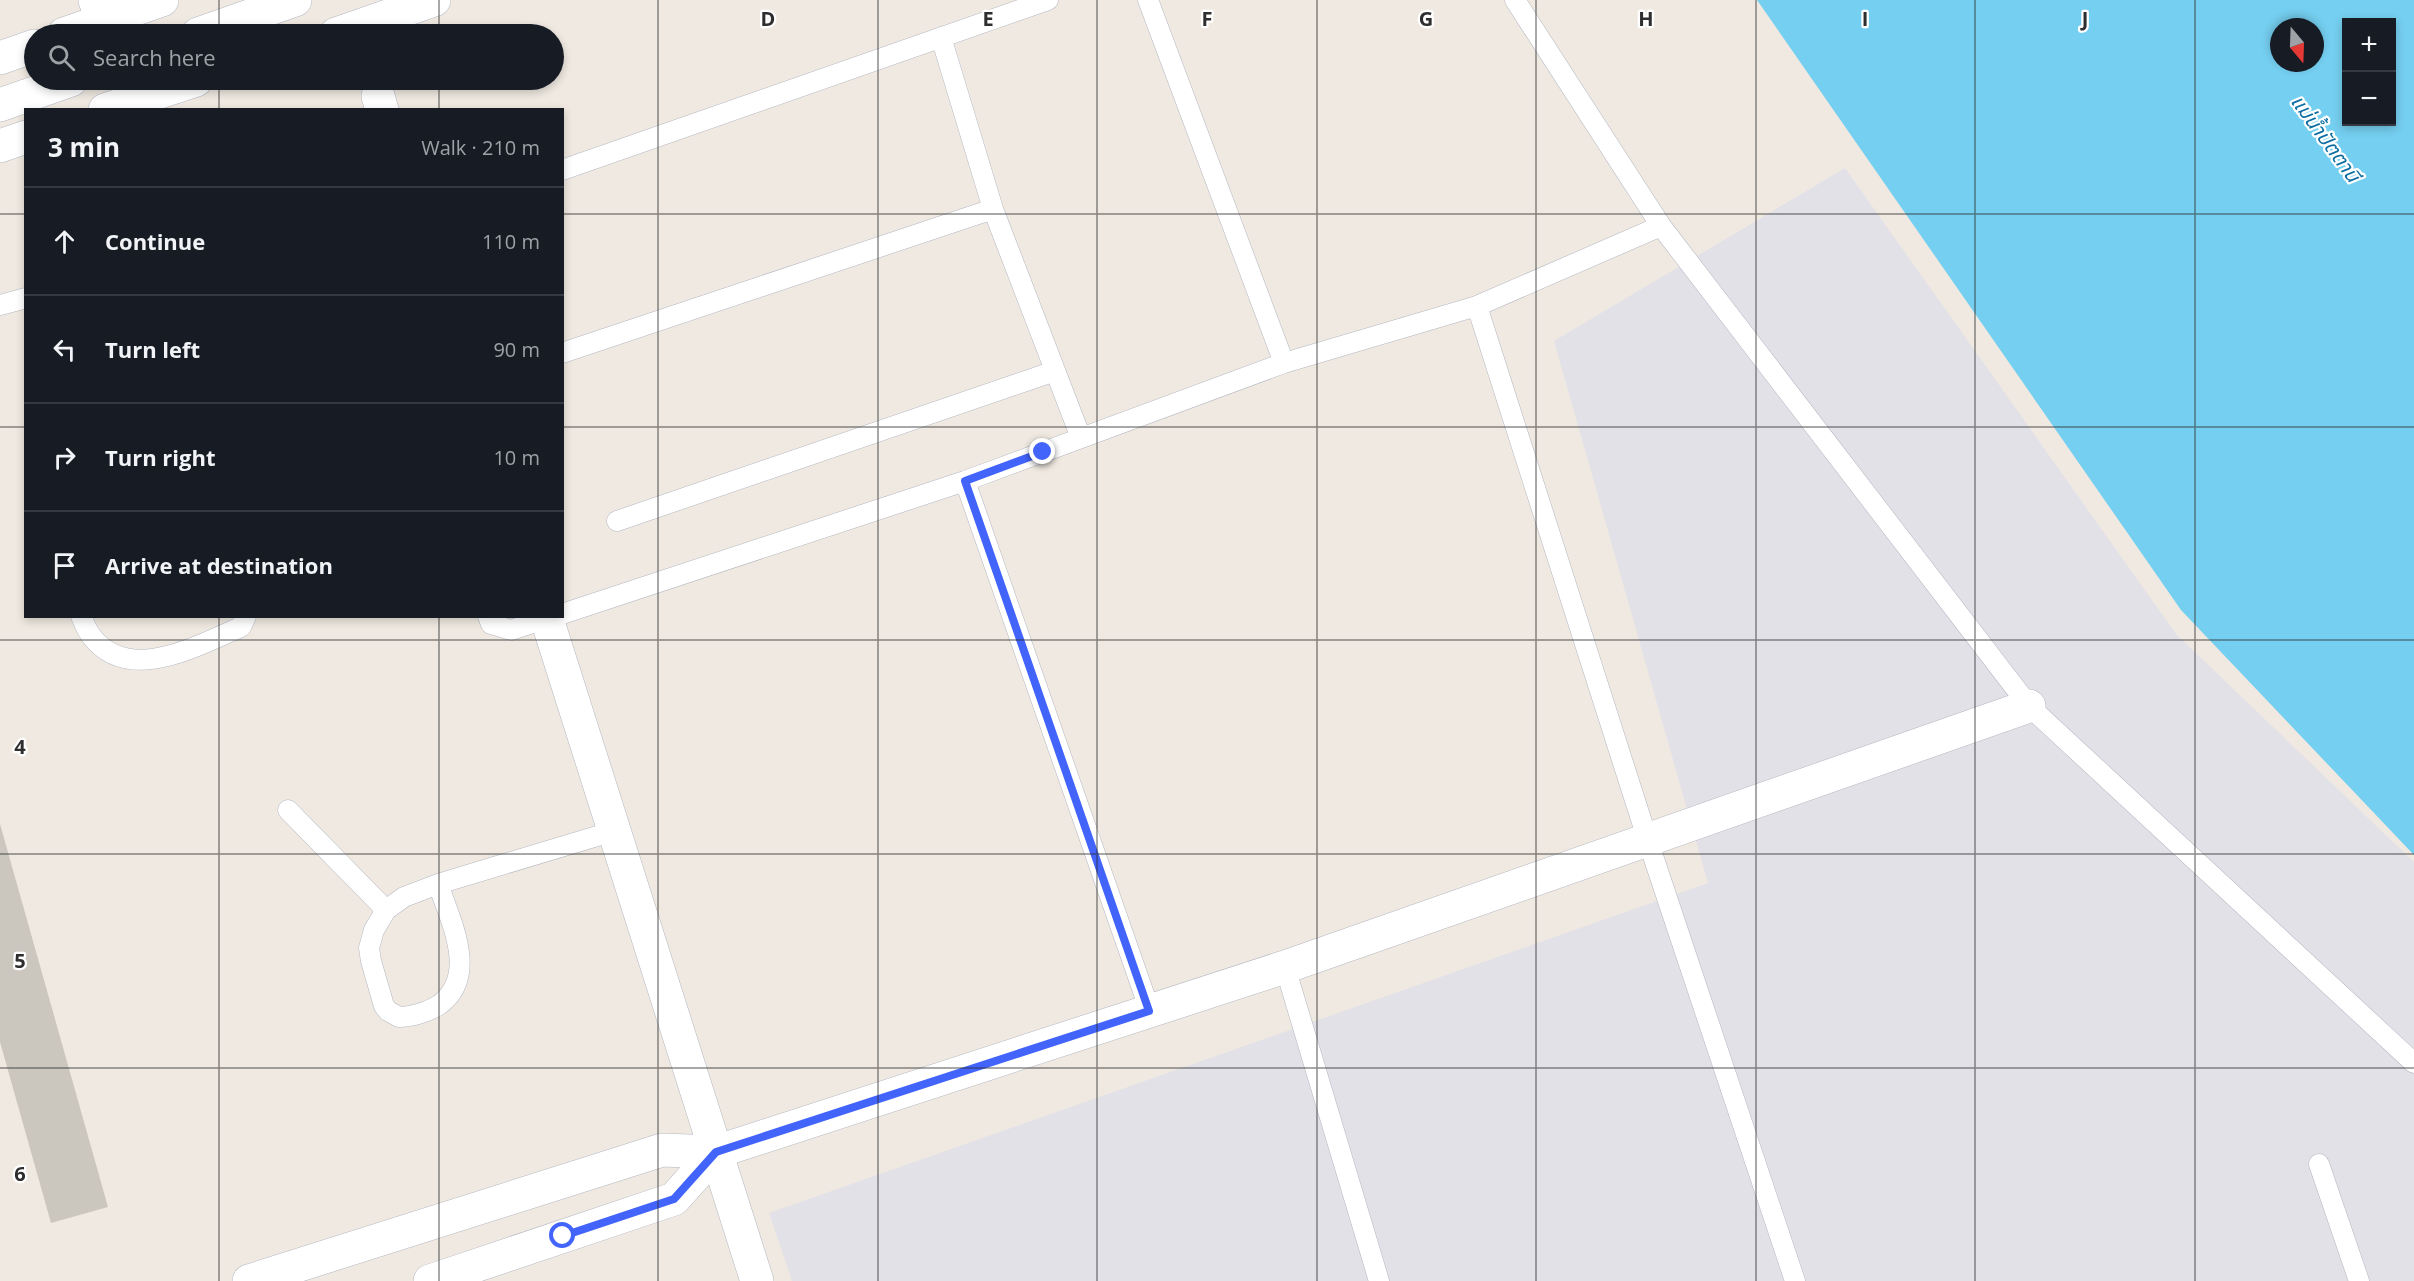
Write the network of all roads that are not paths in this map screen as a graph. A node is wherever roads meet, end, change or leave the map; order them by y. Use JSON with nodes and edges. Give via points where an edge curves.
{"nodes":[{"id":1,"x":162,"y":0,"type":"edge"},
{"id":2,"x":295,"y":0,"type":"edge"},
{"id":3,"x":434,"y":0,"type":"edge"},
{"id":4,"x":1048,"y":0,"type":"edge"},
{"id":5,"x":1149,"y":0,"type":"edge"},
{"id":6,"x":1515,"y":0,"type":"edge"},
{"id":7,"x":99,"y":10,"type":"edge"},
{"id":8,"x":79,"y":24,"type":"edge"},
{"id":9,"x":227,"y":24,"type":"edge"},
{"id":10,"x":365,"y":24,"type":"edge"},
{"id":11,"x":941,"y":37,"type":"junction"},
{"id":12,"x":24,"y":49,"type":"edge"},
{"id":13,"x":0,"y":58,"type":"edge"},
{"id":14,"x":43,"y":90,"type":"edge"},
{"id":15,"x":166,"y":90,"type":"edge"},
{"id":16,"x":0,"y":105,"type":"edge"},
{"id":17,"x":111,"y":108,"type":"edge"},
{"id":18,"x":24,"y":138,"type":"edge"},
{"id":19,"x":0,"y":146,"type":"edge"},
{"id":20,"x":564,"y":169,"type":"edge"},
{"id":21,"x":993,"y":209,"type":"junction"},
{"id":22,"x":1661,"y":226,"type":"junction"},
{"id":23,"x":24,"y":299,"type":"edge"},
{"id":24,"x":0,"y":305,"type":"edge"},
{"id":25,"x":1477,"y":306,"type":"junction"},
{"id":26,"x":564,"y":352,"type":"edge"},
{"id":27,"x":1284,"y":363,"type":"junction"},
{"id":28,"x":1055,"y":371,"type":"junction"},
{"id":29,"x":1081,"y":438,"type":"junction"},
{"id":30,"x":965,"y":481,"type":"junction"},
{"id":31,"x":617,"y":521,"type":"dead end"},
{"id":32,"x":564,"y":612,"type":"edge"},
{"id":33,"x":82,"y":618,"type":"edge"},
{"id":34,"x":245,"y":618,"type":"edge"},
{"id":35,"x":490,"y":618,"type":"edge"},
{"id":36,"x":546,"y":618,"type":"edge"},
{"id":37,"x":553,"y":618,"type":"edge"},
{"id":38,"x":2029,"y":706,"type":"junction"},
{"id":39,"x":288,"y":810,"type":"dead end"},
{"id":40,"x":614,"y":831,"type":"junction"},
{"id":41,"x":1648,"y":841,"type":"junction"},
{"id":42,"x":438,"y":884,"type":"junction"},
{"id":43,"x":386,"y":910,"type":"junction"},
{"id":44,"x":1285,"y":967,"type":"junction"},
{"id":45,"x":1149,"y":1011,"type":"junction"},
{"id":46,"x":2414,"y":1063,"type":"edge"},
{"id":47,"x":716,"y":1152,"type":"junction"},
{"id":48,"x":2319,"y":1164,"type":"dead end"},
{"id":49,"x":249,"y":1281,"type":"edge"},
{"id":50,"x":430,"y":1281,"type":"edge"},
{"id":51,"x":757,"y":1281,"type":"edge"},
{"id":52,"x":1379,"y":1281,"type":"edge"},
{"id":53,"x":1795,"y":1281,"type":"edge"},
{"id":54,"x":2359,"y":1281,"type":"edge"}],
"edges":[{"from":1,"to":7,"type":"street"},
{"from":2,"to":9,"type":"street"},
{"from":3,"to":10,"type":"street"},
{"from":4,"to":11,"type":"lane"},
{"from":5,"to":27,"type":"lane"},
{"from":6,"to":22,"type":"lane"},
{"from":7,"to":8,"type":"street"},
{"from":11,"to":20,"type":"lane"},
{"from":11,"to":21,"type":"lane"},
{"from":12,"to":13,"type":"street"},
{"from":14,"to":16,"type":"street"},
{"from":15,"to":17,"type":"street"},
{"from":18,"to":19,"type":"street"},
{"from":21,"to":26,"type":"lane"},
{"from":21,"to":28,"type":"lane"},
{"from":22,"to":25,"type":"lane"},
{"from":22,"to":38,"type":"lane"},
{"from":23,"to":24,"type":"lane"},
{"from":25,"to":27,"type":"lane"},
{"from":25,"to":41,"type":"lane"},
{"from":27,"to":29,"type":"lane"},
{"from":28,"to":29,"type":"lane"},
{"from":28,"to":31,"type":"lane"},
{"from":29,"to":30,"type":"lane"},
{"from":30,"to":32,"type":"lane"},
{"from":30,"to":45,"type":"lane"},
{"from":33,"to":34,"type":"lane","via":[[92,637],[117,656],[148,662],[241,627]]},
{"from":35,"to":36,"type":"lane","via":[[491,624],[511,630]]},
{"from":37,"to":40,"type":"street"},
{"from":38,"to":41,"type":"street"},
{"from":38,"to":46,"type":"lane"},
{"from":39,"to":43,"type":"lane"},
{"from":40,"to":42,"type":"lane"},
{"from":40,"to":47,"type":"street"},
{"from":41,"to":44,"type":"street"},
{"from":41,"to":53,"type":"lane"},
{"from":42,"to":43,"type":"lane","via":[[404,897]]},
{"from":42,"to":43,"type":"lane","via":[[459,945],[460,971],[449,998],[434,1008],[399,1017],[384,1006],[369,948]]},
{"from":44,"to":45,"type":"street"},
{"from":44,"to":52,"type":"lane"},
{"from":45,"to":47,"type":"street"},
{"from":47,"to":49,"type":"street","via":[[662,1150]]},
{"from":47,"to":50,"type":"street","via":[[674,1199]]},
{"from":47,"to":51,"type":"street"},
{"from":48,"to":54,"type":"lane"}]}
